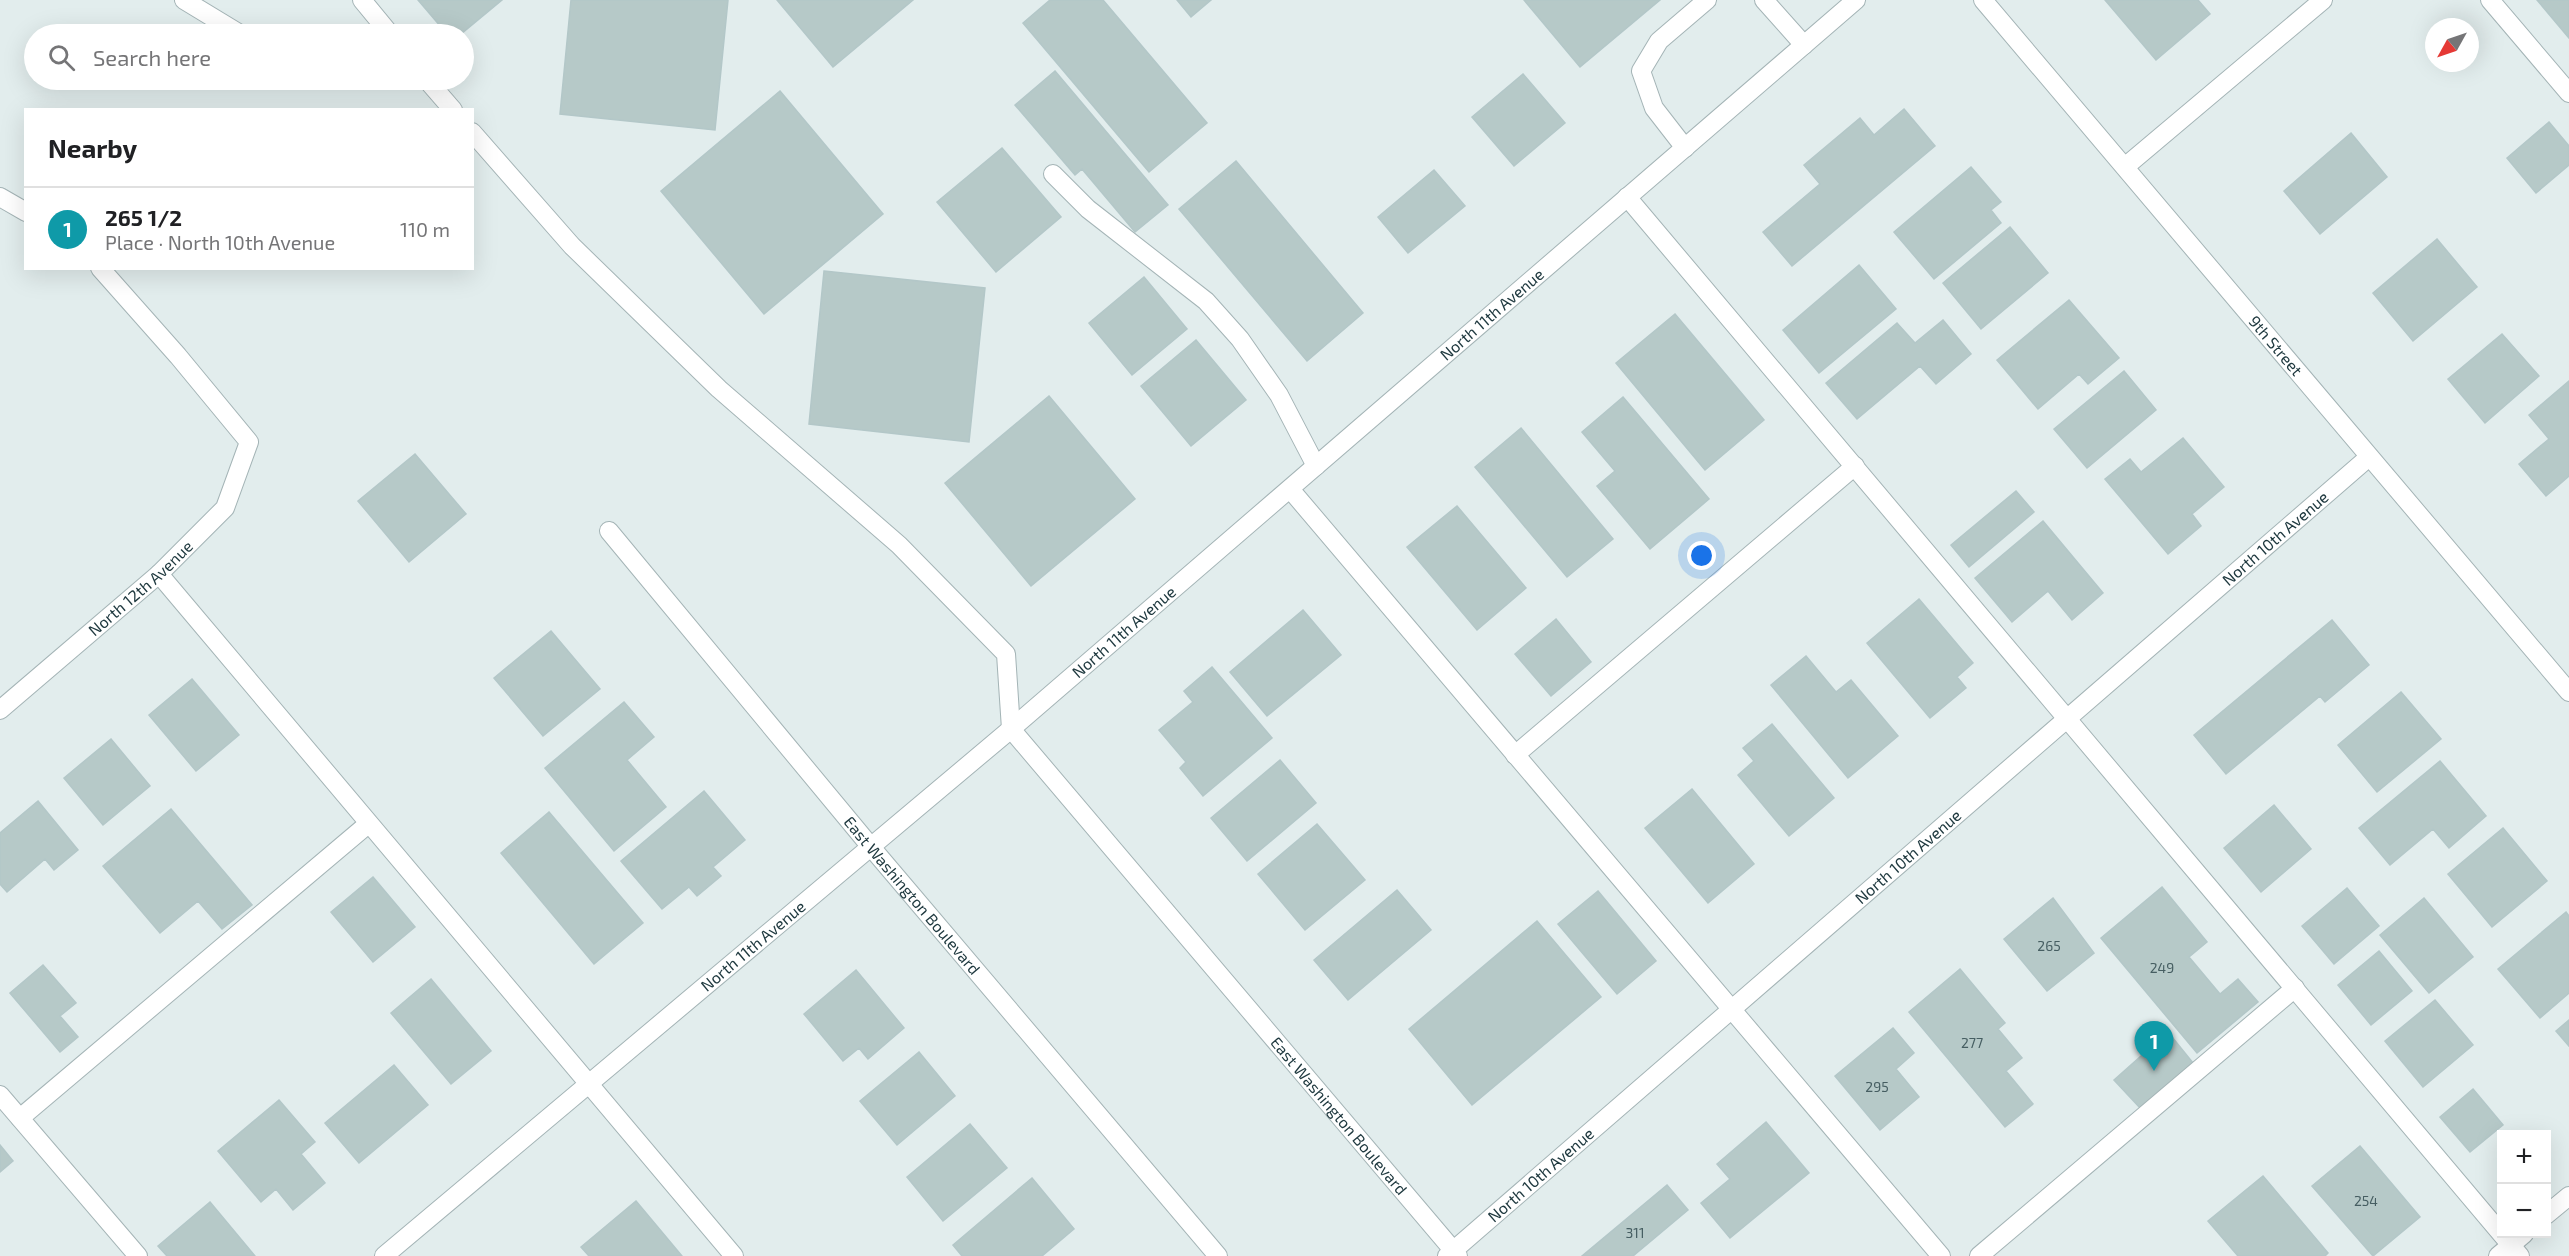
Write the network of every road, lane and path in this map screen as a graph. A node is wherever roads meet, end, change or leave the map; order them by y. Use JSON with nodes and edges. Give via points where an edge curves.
{"nodes":[{"id":1,"x":184,"y":0,"type":"edge"},
{"id":2,"x":362,"y":0,"type":"edge"},
{"id":3,"x":1707,"y":0,"type":"edge"},
{"id":4,"x":1764,"y":0,"type":"edge"},
{"id":5,"x":1856,"y":0,"type":"edge"},
{"id":6,"x":1983,"y":0,"type":"edge"},
{"id":7,"x":2323,"y":0,"type":"edge"},
{"id":8,"x":2490,"y":0,"type":"edge"},
{"id":9,"x":224,"y":24,"type":"edge"},
{"id":10,"x":382,"y":24,"type":"edge"},
{"id":11,"x":1804,"y":45,"type":"junction"},
{"id":12,"x":436,"y":90,"type":"edge"},
{"id":13,"x":2569,"y":93,"type":"edge"},
{"id":14,"x":451,"y":108,"type":"edge"},
{"id":15,"x":474,"y":134,"type":"edge"},
{"id":16,"x":1685,"y":148,"type":"junction"},
{"id":17,"x":2126,"y":166,"type":"junction"},
{"id":18,"x":1053,"y":174,"type":"dead end"},
{"id":19,"x":0,"y":197,"type":"edge"},
{"id":20,"x":1628,"y":197,"type":"junction"},
{"id":21,"x":24,"y":211,"type":"edge"},
{"id":22,"x":102,"y":270,"type":"edge"},
{"id":23,"x":2369,"y":457,"type":"junction"},
{"id":24,"x":1316,"y":466,"type":"junction"},
{"id":25,"x":1855,"y":466,"type":"junction"},
{"id":26,"x":1290,"y":489,"type":"junction"},
{"id":27,"x":609,"y":531,"type":"dead end"},
{"id":28,"x":159,"y":574,"type":"junction"},
{"id":29,"x":2569,"y":692,"type":"edge"},
{"id":30,"x":0,"y":710,"type":"edge"},
{"id":31,"x":2068,"y":718,"type":"junction"},
{"id":32,"x":1011,"y":729,"type":"junction"},
{"id":33,"x":1515,"y":755,"type":"junction"},
{"id":34,"x":368,"y":824,"type":"junction"},
{"id":35,"x":872,"y":847,"type":"junction"},
{"id":36,"x":2295,"y":988,"type":"junction"},
{"id":37,"x":1731,"y":1009,"type":"junction"},
{"id":38,"x":587,"y":1084,"type":"junction"},
{"id":39,"x":0,"y":1095,"type":"edge"},
{"id":40,"x":20,"y":1118,"type":"junction"},
{"id":41,"x":2569,"y":1196,"type":"edge"},
{"id":42,"x":2551,"y":1212,"type":"edge"},
{"id":43,"x":2513,"y":1248,"type":"edge"},
{"id":44,"x":1453,"y":1254,"type":"edge"},
{"id":45,"x":138,"y":1256,"type":"edge"},
{"id":46,"x":384,"y":1256,"type":"edge"},
{"id":47,"x":734,"y":1256,"type":"edge"},
{"id":48,"x":1218,"y":1256,"type":"edge"},
{"id":49,"x":1941,"y":1256,"type":"edge"},
{"id":50,"x":1979,"y":1256,"type":"edge"}],
"edges":[{"from":1,"to":9,"type":"street"},
{"from":2,"to":10,"type":"street"},
{"from":3,"to":16,"type":"street","via":[[1659,41],[1641,71],[1654,108]]},
{"from":4,"to":11,"type":"street"},
{"from":5,"to":11,"type":"street","name":"North 11th Avenue"},
{"from":6,"to":17,"type":"street","name":"9th Street"},
{"from":7,"to":17,"type":"street"},
{"from":8,"to":13,"type":"street"},
{"from":11,"to":16,"type":"street","name":"North 11th Avenue"},
{"from":12,"to":14,"type":"street"},
{"from":15,"to":32,"type":"street","via":[[572,246],[719,389],[899,545],[1006,654]]},
{"from":16,"to":20,"type":"street","name":"North 11th Avenue"},
{"from":17,"to":23,"type":"street","name":"9th Street"},
{"from":18,"to":24,"type":"street","via":[[1088,209],[1206,302],[1240,339],[1279,395]]},
{"from":19,"to":21,"type":"street"},
{"from":20,"to":24,"type":"street","name":"North 11th Avenue"},
{"from":20,"to":25,"type":"street"},
{"from":22,"to":28,"type":"street","name":"North 12th Avenue","via":[[249,442],[225,508]]},
{"from":23,"to":29,"type":"street","name":"9th Street"},
{"from":23,"to":31,"type":"street","name":"North 10th Avenue"},
{"from":24,"to":26,"type":"street","name":"North 11th Avenue"},
{"from":25,"to":31,"type":"street"},
{"from":25,"to":33,"type":"street"},
{"from":26,"to":32,"type":"street","name":"North 11th Avenue"},
{"from":26,"to":33,"type":"street"},
{"from":27,"to":35,"type":"street","name":"East Washington Boulevard"},
{"from":28,"to":30,"type":"street","name":"North 12th Avenue"},
{"from":28,"to":34,"type":"street"},
{"from":31,"to":36,"type":"street"},
{"from":31,"to":37,"type":"street","name":"North 10th Avenue"},
{"from":32,"to":35,"type":"street","name":"North 11th Avenue"},
{"from":32,"to":44,"type":"street","name":"East Washington Boulevard"},
{"from":33,"to":37,"type":"street"},
{"from":34,"to":38,"type":"street"},
{"from":34,"to":40,"type":"street"},
{"from":35,"to":38,"type":"street","name":"North 11th Avenue"},
{"from":35,"to":48,"type":"street","name":"East Washington Boulevard"},
{"from":36,"to":43,"type":"street"},
{"from":36,"to":50,"type":"street"},
{"from":37,"to":44,"type":"street","name":"North 10th Avenue"},
{"from":37,"to":49,"type":"street"},
{"from":38,"to":46,"type":"street","name":"North 11th Avenue"},
{"from":38,"to":47,"type":"street"},
{"from":39,"to":40,"type":"street"},
{"from":40,"to":45,"type":"street"},
{"from":41,"to":42,"type":"street"}]}
